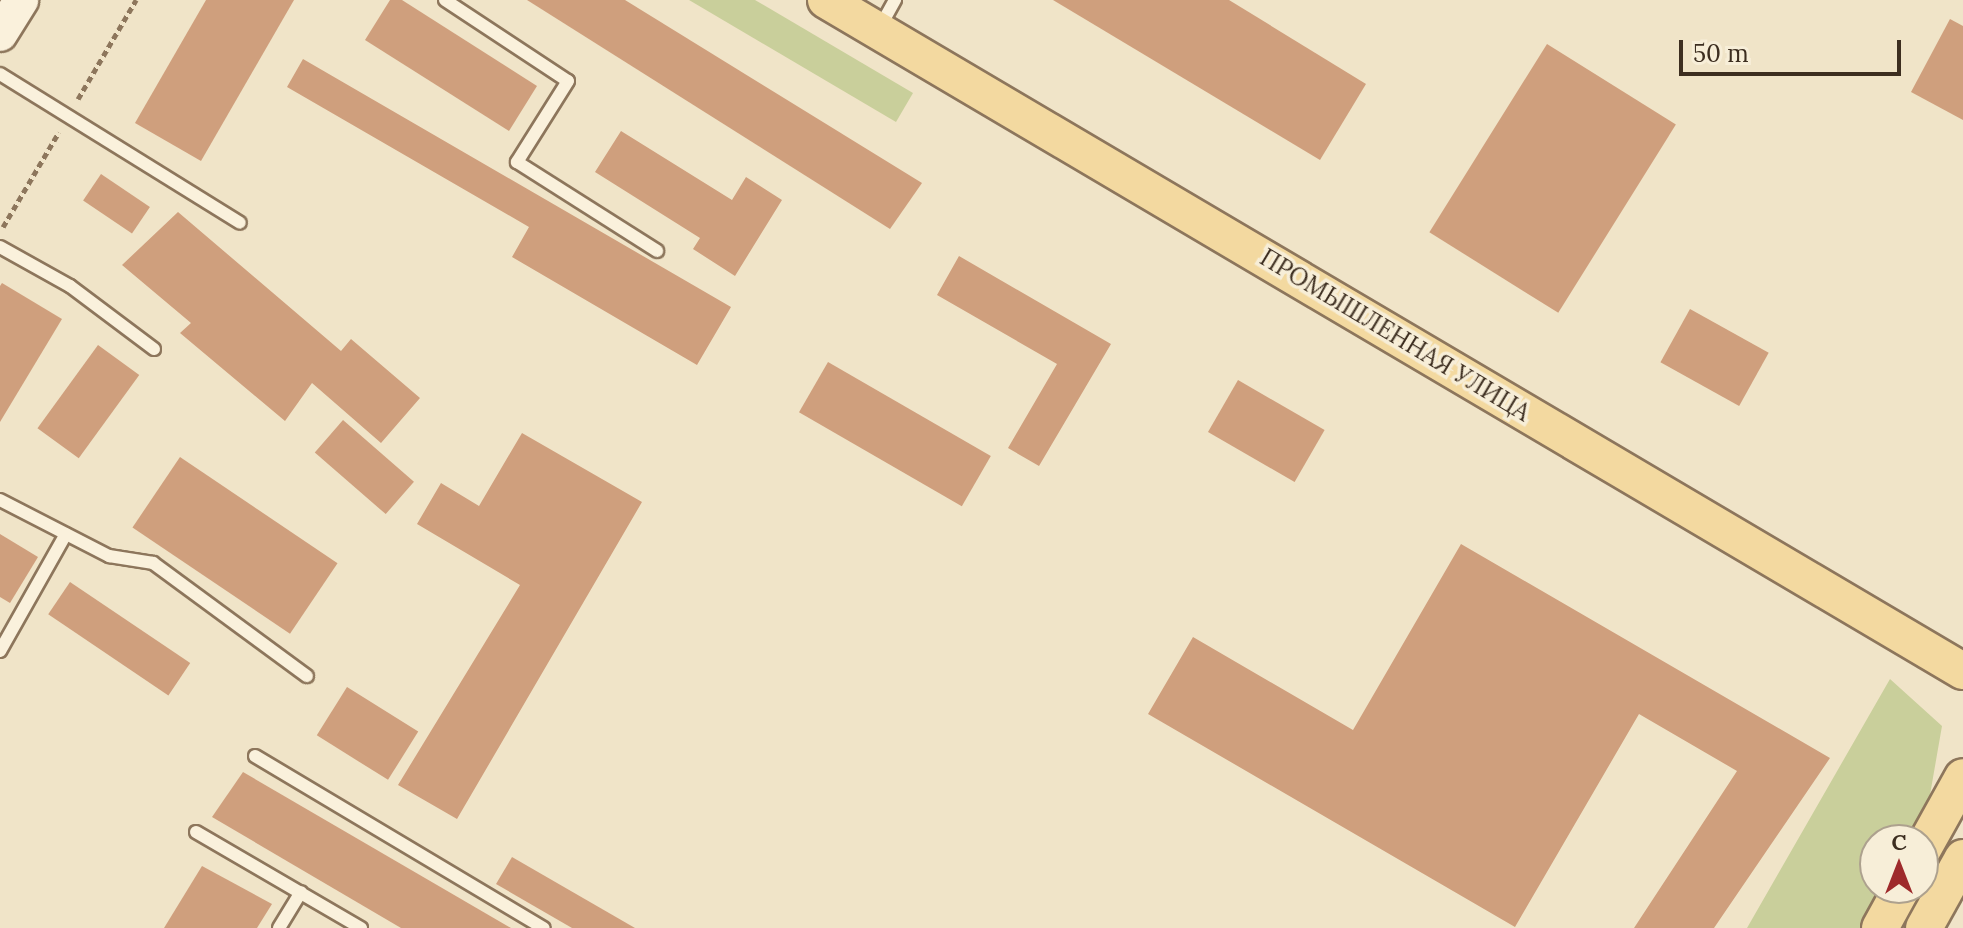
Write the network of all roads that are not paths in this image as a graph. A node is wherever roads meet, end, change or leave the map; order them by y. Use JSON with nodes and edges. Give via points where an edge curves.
{"nodes":[{"id":1,"x":21,"y":0,"type":"edge"},
{"id":2,"x":445,"y":0,"type":"edge"},
{"id":3,"x":826,"y":0,"type":"edge"},
{"id":4,"x":887,"y":15,"type":"edge"},
{"id":5,"x":0,"y":34,"type":"edge"},
{"id":6,"x":0,"y":74,"type":"edge"},
{"id":7,"x":240,"y":223,"type":"dead end"},
{"id":8,"x":0,"y":247,"type":"edge"},
{"id":9,"x":657,"y":251,"type":"dead end"},
{"id":10,"x":154,"y":349,"type":"dead end"},
{"id":11,"x":0,"y":500,"type":"edge"},
{"id":12,"x":66,"y":534,"type":"junction"},
{"id":13,"x":0,"y":651,"type":"edge"},
{"id":14,"x":1963,"y":671,"type":"edge"},
{"id":15,"x":307,"y":676,"type":"dead end"},
{"id":16,"x":255,"y":756,"type":"dead end"},
{"id":17,"x":1963,"y":777,"type":"edge"},
{"id":18,"x":1937,"y":824,"type":"edge"},
{"id":19,"x":196,"y":832,"type":"dead end"},
{"id":20,"x":1963,"y":858,"type":"edge"},
{"id":21,"x":301,"y":892,"type":"junction"},
{"id":22,"x":1893,"y":904,"type":"edge"},
{"id":23,"x":279,"y":928,"type":"edge"},
{"id":24,"x":361,"y":928,"type":"edge"},
{"id":25,"x":544,"y":928,"type":"edge"},
{"id":26,"x":1880,"y":928,"type":"edge"},
{"id":27,"x":1924,"y":928,"type":"edge"}],
"edges":[{"from":1,"to":5,"type":"main road"},
{"from":2,"to":9,"type":"lane","via":[[568,81],[517,162]]},
{"from":3,"to":4,"type":"main road","name":"ПРОМЫШЛЕННАЯ УЛИЦА"},
{"from":4,"to":14,"type":"main road","name":"ПРОМЫШЛЕННАЯ УЛИЦА"},
{"from":6,"to":7,"type":"lane"},
{"from":8,"to":10,"type":"lane","via":[[70,286]]},
{"from":11,"to":12,"type":"lane"},
{"from":12,"to":13,"type":"lane"},
{"from":12,"to":15,"type":"lane","via":[[109,556],[153,563]]},
{"from":16,"to":25,"type":"lane"},
{"from":17,"to":18,"type":"main road"},
{"from":19,"to":21,"type":"lane"},
{"from":20,"to":27,"type":"main road"},
{"from":21,"to":23,"type":"lane"},
{"from":21,"to":24,"type":"lane"},
{"from":22,"to":26,"type":"main road"}]}
